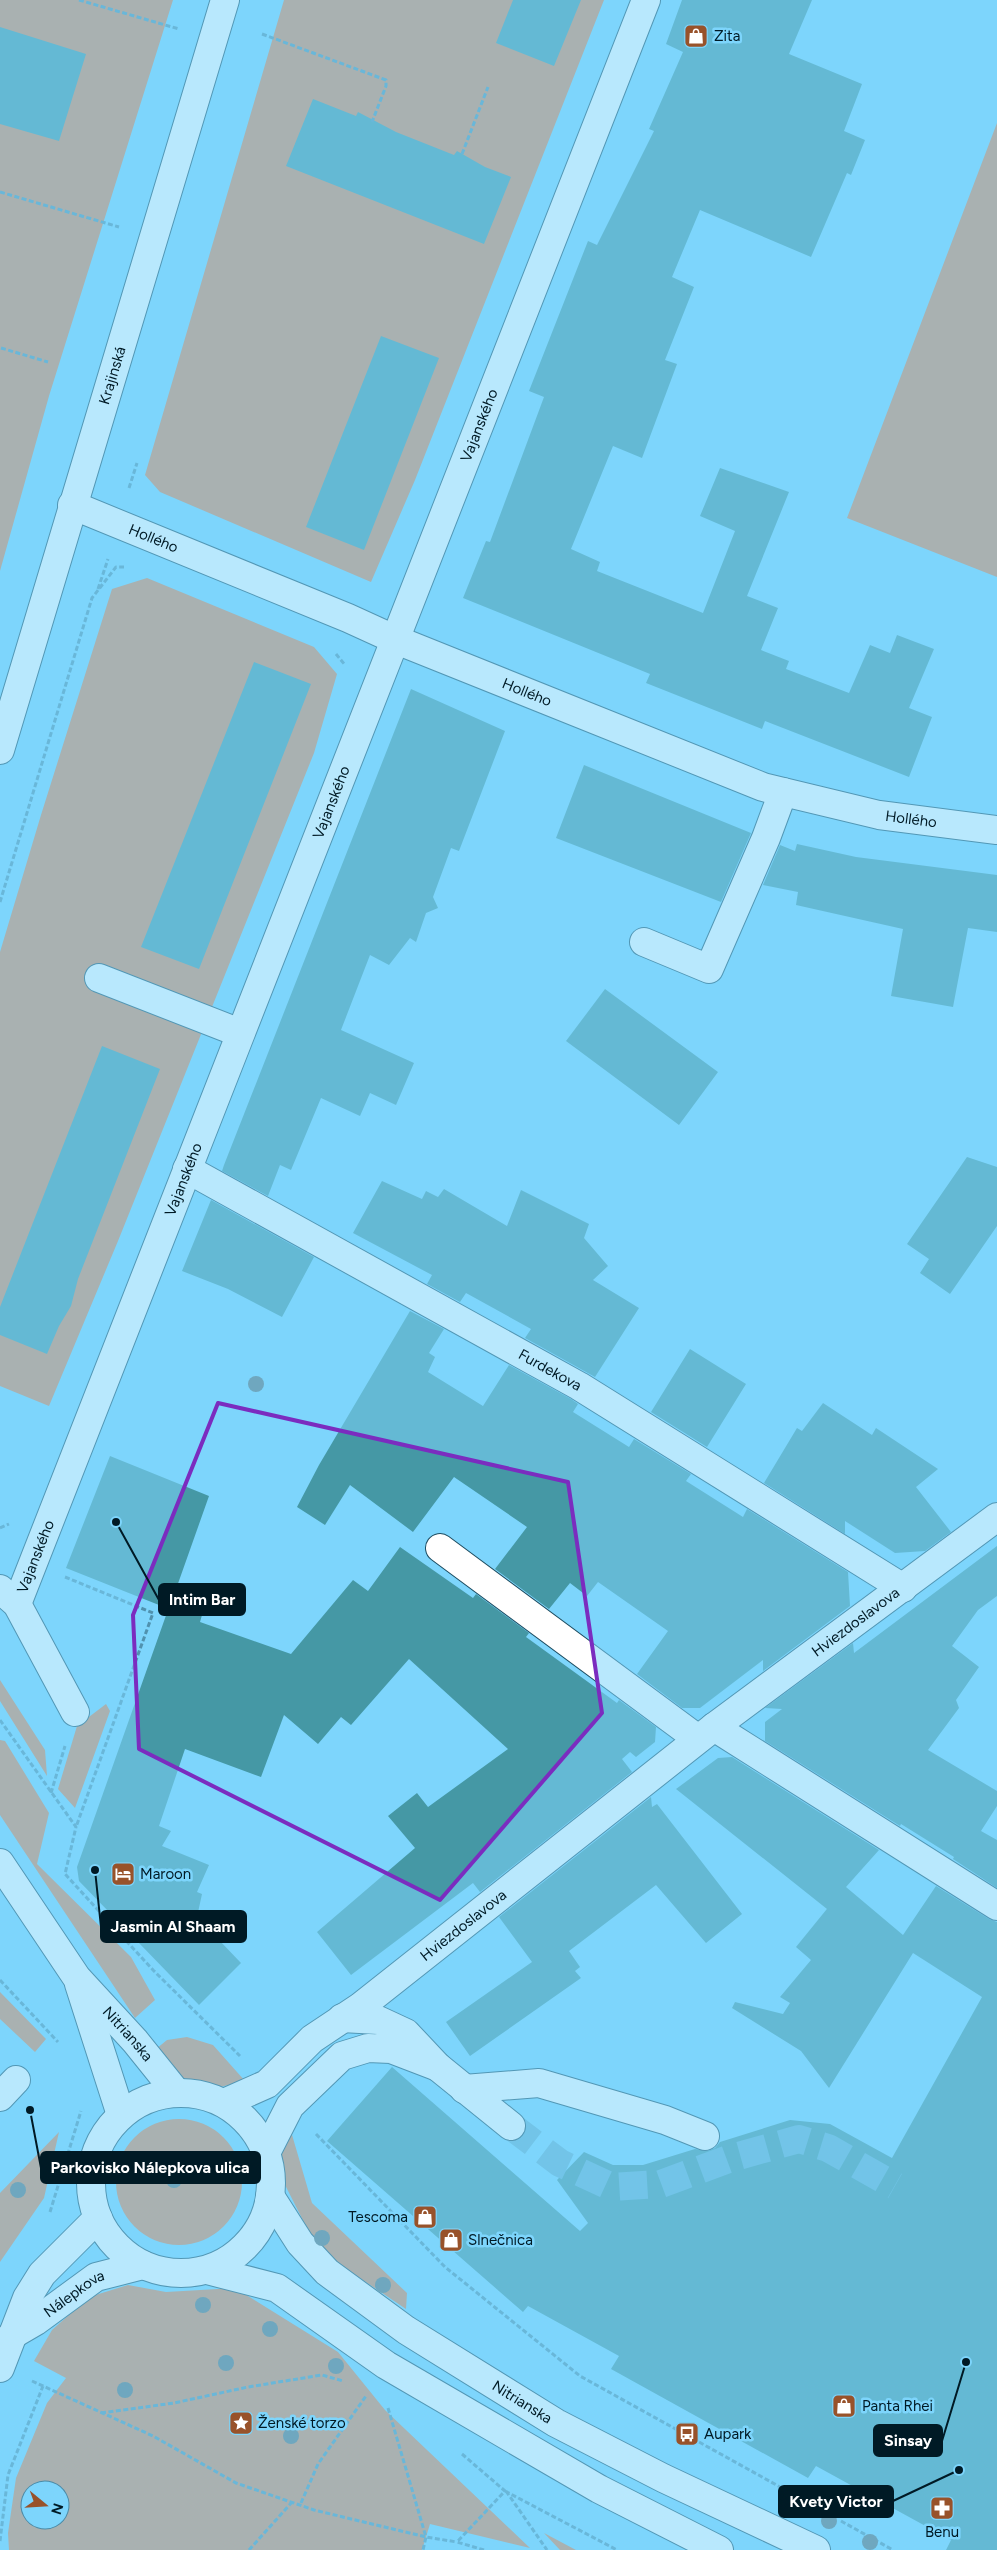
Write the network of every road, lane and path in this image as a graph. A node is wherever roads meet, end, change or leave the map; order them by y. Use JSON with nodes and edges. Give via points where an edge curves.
{"nodes":[{"id":1,"x":79,"y":0,"type":"edge"},
{"id":2,"x":225,"y":0,"type":"edge"},
{"id":3,"x":646,"y":0,"type":"edge"},
{"id":4,"x":262,"y":34,"type":"dead end"},
{"id":5,"x":214,"y":38,"type":"junction"},
{"id":6,"x":488,"y":87,"type":"dead end"},
{"id":7,"x":372,"y":122,"type":"dead end"},
{"id":8,"x":462,"y":154,"type":"dead end"},
{"id":9,"x":0,"y":192,"type":"edge"},
{"id":10,"x":154,"y":237,"type":"junction"},
{"id":11,"x":1,"y":348,"type":"edge"},
{"id":12,"x":48,"y":362,"type":"dead end"},
{"id":13,"x":72,"y":506,"type":"junction"},
{"id":14,"x":133,"y":568,"type":"dead end"},
{"id":15,"x":394,"y":639,"type":"junction"},
{"id":16,"x":332,"y":650,"type":"dead end"},
{"id":17,"x":347,"y":666,"type":"dead end"},
{"id":18,"x":0,"y":750,"type":"edge"},
{"id":19,"x":783,"y":792,"type":"junction"},
{"id":20,"x":997,"y":830,"type":"edge"},
{"id":21,"x":0,"y":902,"type":"edge"},
{"id":22,"x":644,"y":942,"type":"dead end"},
{"id":23,"x":99,"y":978,"type":"dead end"},
{"id":24,"x":240,"y":1034,"type":"junction"},
{"id":25,"x":187,"y":1169,"type":"junction"},
{"id":26,"x":997,"y":1517,"type":"edge"},
{"id":27,"x":17,"y":1520,"type":"dead end"},
{"id":28,"x":0,"y":1528,"type":"edge"},
{"id":29,"x":440,"y":1548,"type":"dead end"},
{"id":30,"x":64,"y":1567,"type":"dead end"},
{"id":31,"x":903,"y":1588,"type":"junction"},
{"id":32,"x":9,"y":1596,"type":"edge"},
{"id":33,"x":75,"y":1712,"type":"joint"},
{"id":34,"x":0,"y":1720,"type":"edge"},
{"id":35,"x":2,"y":1725,"type":"edge"},
{"id":36,"x":706,"y":1733,"type":"junction"},
{"id":37,"x":51,"y":1792,"type":"junction"},
{"id":38,"x":76,"y":1827,"type":"junction"},
{"id":39,"x":2,"y":1871,"type":"edge"},
{"id":40,"x":997,"y":1906,"type":"edge"},
{"id":41,"x":78,"y":1978,"type":"junction"},
{"id":42,"x":0,"y":1980,"type":"edge"},
{"id":43,"x":342,"y":2018,"type":"junction"},
{"id":44,"x":60,"y":2044,"type":"dead end"},
{"id":45,"x":438,"y":2067,"type":"junction"},
{"id":46,"x":267,"y":2084,"type":"junction"},
{"id":47,"x":464,"y":2089,"type":"junction"},
{"id":48,"x":176,"y":2092,"type":"junction"},
{"id":49,"x":83,"y":2103,"type":"dead end"},
{"id":50,"x":224,"y":2103,"type":"junction"},
{"id":51,"x":290,"y":2106,"type":"junction"},
{"id":52,"x":121,"y":2115,"type":"junction"},
{"id":53,"x":511,"y":2126,"type":"tunnel mouth"},
{"id":54,"x":705,"y":2136,"type":"dead end"},
{"id":55,"x":266,"y":2153,"type":"junction"},
{"id":56,"x":270,"y":2196,"type":"junction"},
{"id":57,"x":46,"y":2218,"type":"dead end"},
{"id":58,"x":98,"y":2218,"type":"junction"},
{"id":59,"x":142,"y":2265,"type":"junction"},
{"id":60,"x":207,"y":2270,"type":"junction"},
{"id":61,"x":12,"y":2335,"type":"junction"},
{"id":62,"x":0,"y":2368,"type":"edge"},
{"id":63,"x":347,"y":2382,"type":"dead end"},
{"id":64,"x":43,"y":2386,"type":"junction"},
{"id":65,"x":371,"y":2388,"type":"dead end"},
{"id":66,"x":387,"y":2405,"type":"dead end"},
{"id":67,"x":100,"y":2413,"type":"junction"},
{"id":68,"x":461,"y":2453,"type":"dead end"},
{"id":69,"x":505,"y":2491,"type":"junction"},
{"id":70,"x":293,"y":2501,"type":"junction"},
{"id":71,"x":300,"y":2504,"type":"junction"},
{"id":72,"x":822,"y":2510,"type":"dead end"},
{"id":73,"x":839,"y":2520,"type":"dead end"},
{"id":74,"x":426,"y":2537,"type":"junction"},
{"id":75,"x":0,"y":2541,"type":"edge"},
{"id":76,"x":457,"y":2542,"type":"junction"},
{"id":77,"x":249,"y":2550,"type":"edge"},
{"id":78,"x":423,"y":2550,"type":"edge"},
{"id":79,"x":484,"y":2550,"type":"edge"},
{"id":80,"x":547,"y":2550,"type":"edge"},
{"id":81,"x":617,"y":2550,"type":"edge"},
{"id":82,"x":719,"y":2550,"type":"edge"},
{"id":83,"x":816,"y":2550,"type":"edge"},
{"id":84,"x":892,"y":2550,"type":"edge"}],
"edges":[{"from":1,"to":5,"type":"path"},
{"from":2,"to":5,"type":"street","name":"Krajinská"},
{"from":3,"to":15,"type":"street","name":"Vajanského"},
{"from":4,"to":7,"type":"path","via":[[386,80]]},
{"from":5,"to":10,"type":"street","name":"Krajinská"},
{"from":6,"to":8,"type":"path"},
{"from":9,"to":10,"type":"path"},
{"from":10,"to":13,"type":"street","name":"Krajinská"},
{"from":11,"to":12,"type":"path"},
{"from":13,"to":15,"type":"street","name":"Hollého"},
{"from":13,"to":18,"type":"street","name":"Krajinská"},
{"from":14,"to":21,"type":"path","via":[[116,567],[92,598]]},
{"from":15,"to":19,"type":"street","name":"Hollého","via":[[763,787]]},
{"from":15,"to":24,"type":"street","name":"Vajanského"},
{"from":16,"to":17,"type":"path"},
{"from":19,"to":20,"type":"street","name":"Hollého","via":[[879,815]]},
{"from":19,"to":22,"type":"street","via":[[710,969]]},
{"from":23,"to":24,"type":"street"},
{"from":24,"to":25,"type":"street","name":"Vajanského"},
{"from":25,"to":31,"type":"street","name":"Furdekova","via":[[579,1386]]},
{"from":25,"to":32,"type":"street","name":"Vajanského"},
{"from":26,"to":31,"type":"street","name":"Hviezdoslavova"},
{"from":27,"to":28,"type":"path"},
{"from":29,"to":36,"type":"street"},
{"from":30,"to":38,"type":"path","via":[[65,1576],[153,1613]]},
{"from":31,"to":36,"type":"street","name":"Hviezdoslavova"},
{"from":32,"to":33,"type":"street"},
{"from":33,"to":37,"type":"path"},
{"from":34,"to":35,"type":"path"},
{"from":35,"to":37,"type":"path"},
{"from":36,"to":40,"type":"street"},
{"from":36,"to":43,"type":"street","name":"Hviezdoslavova"},
{"from":37,"to":38,"type":"path"},
{"from":38,"to":46,"type":"path","via":[[65,1874],[153,1970]]},
{"from":39,"to":41,"type":"street","name":"Nitrianska"},
{"from":41,"to":48,"type":"street","name":"Nitrianska","via":[[136,2041]]},
{"from":41,"to":52,"type":"street","name":"Nitrianska"},
{"from":42,"to":44,"type":"path"},
{"from":43,"to":45,"type":"street","via":[[378,2020],[406,2033]]},
{"from":43,"to":46,"type":"street","name":"Hviezdoslavova","via":[[312,2039]]},
{"from":45,"to":47,"type":"street"},
{"from":45,"to":51,"type":"street","via":[[391,2050],[368,2048],[342,2056]]},
{"from":46,"to":50,"type":"street","name":"Hviezdoslavova"},
{"from":47,"to":53,"type":"street"},
{"from":47,"to":54,"type":"street","via":[[539,2083],[665,2120]]},
{"from":48,"to":50,"type":"street","via":[[193,2093]]},
{"from":48,"to":52,"type":"street","via":[[147,2099]]},
{"from":49,"to":57,"type":"path","via":[[52,2210]]},
{"from":50,"to":55,"type":"street","via":[[247,2121]]},
{"from":51,"to":55,"type":"street"},
{"from":51,"to":72,"type":"path","via":[[445,2267],[580,2376]]},
{"from":52,"to":58,"type":"street","via":[[98,2145],[92,2163],[92,2200]]},
{"from":55,"to":56,"type":"street","via":[[270,2167]]},
{"from":56,"to":60,"type":"street","via":[[262,2224],[249,2242],[233,2257]]},
{"from":56,"to":83,"type":"street","name":"Nitrianska","via":[[300,2243],[327,2272],[406,2330],[556,2423]]},
{"from":58,"to":59,"type":"street","via":[[115,2246]]},
{"from":58,"to":61,"type":"street","name":"Nálepkova","via":[[42,2274],[27,2298]]},
{"from":59,"to":60,"type":"street","via":[[175,2273]]},
{"from":59,"to":61,"type":"street","name":"Nálepkova","via":[[96,2278]]},
{"from":60,"to":82,"type":"street","via":[[276,2288],[386,2365],[598,2489]]},
{"from":61,"to":62,"type":"street","name":"Nálepkova"},
{"from":62,"to":64,"type":"path"},
{"from":63,"to":67,"type":"path","via":[[322,2375],[174,2403]]},
{"from":64,"to":67,"type":"path"},
{"from":64,"to":75,"type":"path","via":[[8,2475]]},
{"from":65,"to":71,"type":"path","via":[[318,2464]]},
{"from":66,"to":74,"type":"path"},
{"from":67,"to":70,"type":"path","via":[[153,2436],[236,2484]]},
{"from":68,"to":69,"type":"path"},
{"from":69,"to":76,"type":"path"},
{"from":69,"to":80,"type":"path"},
{"from":69,"to":81,"type":"path"},
{"from":70,"to":71,"type":"path"},
{"from":70,"to":77,"type":"path"},
{"from":71,"to":74,"type":"path"},
{"from":73,"to":84,"type":"path"},
{"from":74,"to":76,"type":"path"},
{"from":74,"to":78,"type":"path"},
{"from":76,"to":79,"type":"path"}]}
